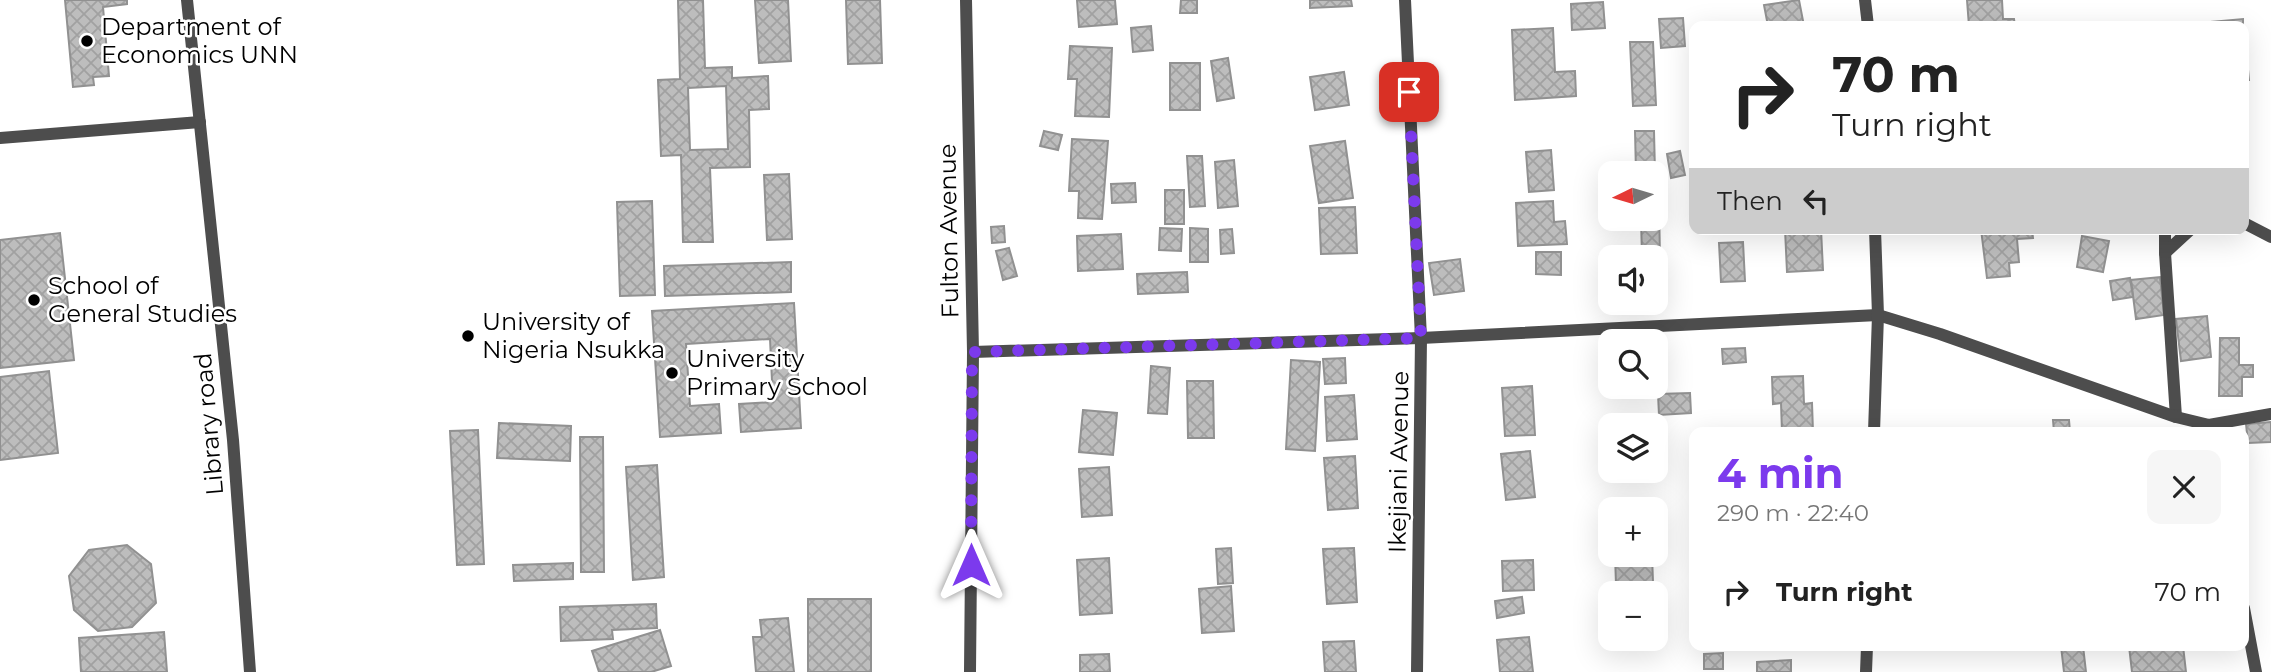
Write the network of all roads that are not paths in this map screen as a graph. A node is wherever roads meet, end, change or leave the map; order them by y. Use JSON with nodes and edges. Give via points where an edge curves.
{"nodes":[{"id":1,"x":187,"y":0,"type":"edge"},
{"id":2,"x":966,"y":0,"type":"edge"},
{"id":3,"x":1405,"y":0,"type":"edge"},
{"id":4,"x":1865,"y":0,"type":"edge"},
{"id":5,"x":1867,"y":21,"type":"edge"},
{"id":6,"x":200,"y":122,"type":"junction"},
{"id":7,"x":0,"y":138,"type":"edge"},
{"id":8,"x":2249,"y":226,"type":"edge"},
{"id":9,"x":1875,"y":235,"type":"edge"},
{"id":10,"x":2165,"y":235,"type":"edge"},
{"id":11,"x":2184,"y":235,"type":"edge"},
{"id":12,"x":2271,"y":237,"type":"edge"},
{"id":13,"x":2165,"y":253,"type":"junction"},
{"id":14,"x":1878,"y":315,"type":"junction"},
{"id":15,"x":1421,"y":338,"type":"junction"},
{"id":16,"x":972,"y":352,"type":"junction"},
{"id":17,"x":2271,"y":415,"type":"edge"},
{"id":18,"x":2176,"y":417,"type":"junction"},
{"id":19,"x":1874,"y":427,"type":"edge"},
{"id":20,"x":2204,"y":427,"type":"edge"},
{"id":21,"x":2219,"y":427,"type":"edge"},
{"id":22,"x":2249,"y":635,"type":"edge"},
{"id":23,"x":1867,"y":651,"type":"edge"},
{"id":24,"x":250,"y":672,"type":"edge"},
{"id":25,"x":970,"y":672,"type":"edge"},
{"id":26,"x":1417,"y":672,"type":"edge"},
{"id":27,"x":1866,"y":672,"type":"edge"},
{"id":28,"x":2256,"y":672,"type":"edge"}],
"edges":[{"from":1,"to":6,"type":"street","name":"Library road"},
{"from":2,"to":16,"type":"street","name":"Fulton Avenue"},
{"from":3,"to":15,"type":"street","name":"Ikejiani Avenue"},
{"from":4,"to":5,"type":"street"},
{"from":6,"to":7,"type":"street"},
{"from":6,"to":24,"type":"street","name":"Library road","via":[[233,440]]},
{"from":8,"to":12,"type":"street"},
{"from":9,"to":14,"type":"street"},
{"from":10,"to":13,"type":"street"},
{"from":11,"to":13,"type":"street"},
{"from":13,"to":18,"type":"street"},
{"from":14,"to":15,"type":"street"},
{"from":14,"to":18,"type":"street"},
{"from":14,"to":19,"type":"street"},
{"from":15,"to":16,"type":"street"},
{"from":15,"to":26,"type":"street","name":"Ikejiani Avenue"},
{"from":16,"to":25,"type":"street","name":"Fulton Avenue"},
{"from":17,"to":21,"type":"street"},
{"from":18,"to":20,"type":"street"},
{"from":22,"to":28,"type":"street"},
{"from":23,"to":27,"type":"street"}]}
